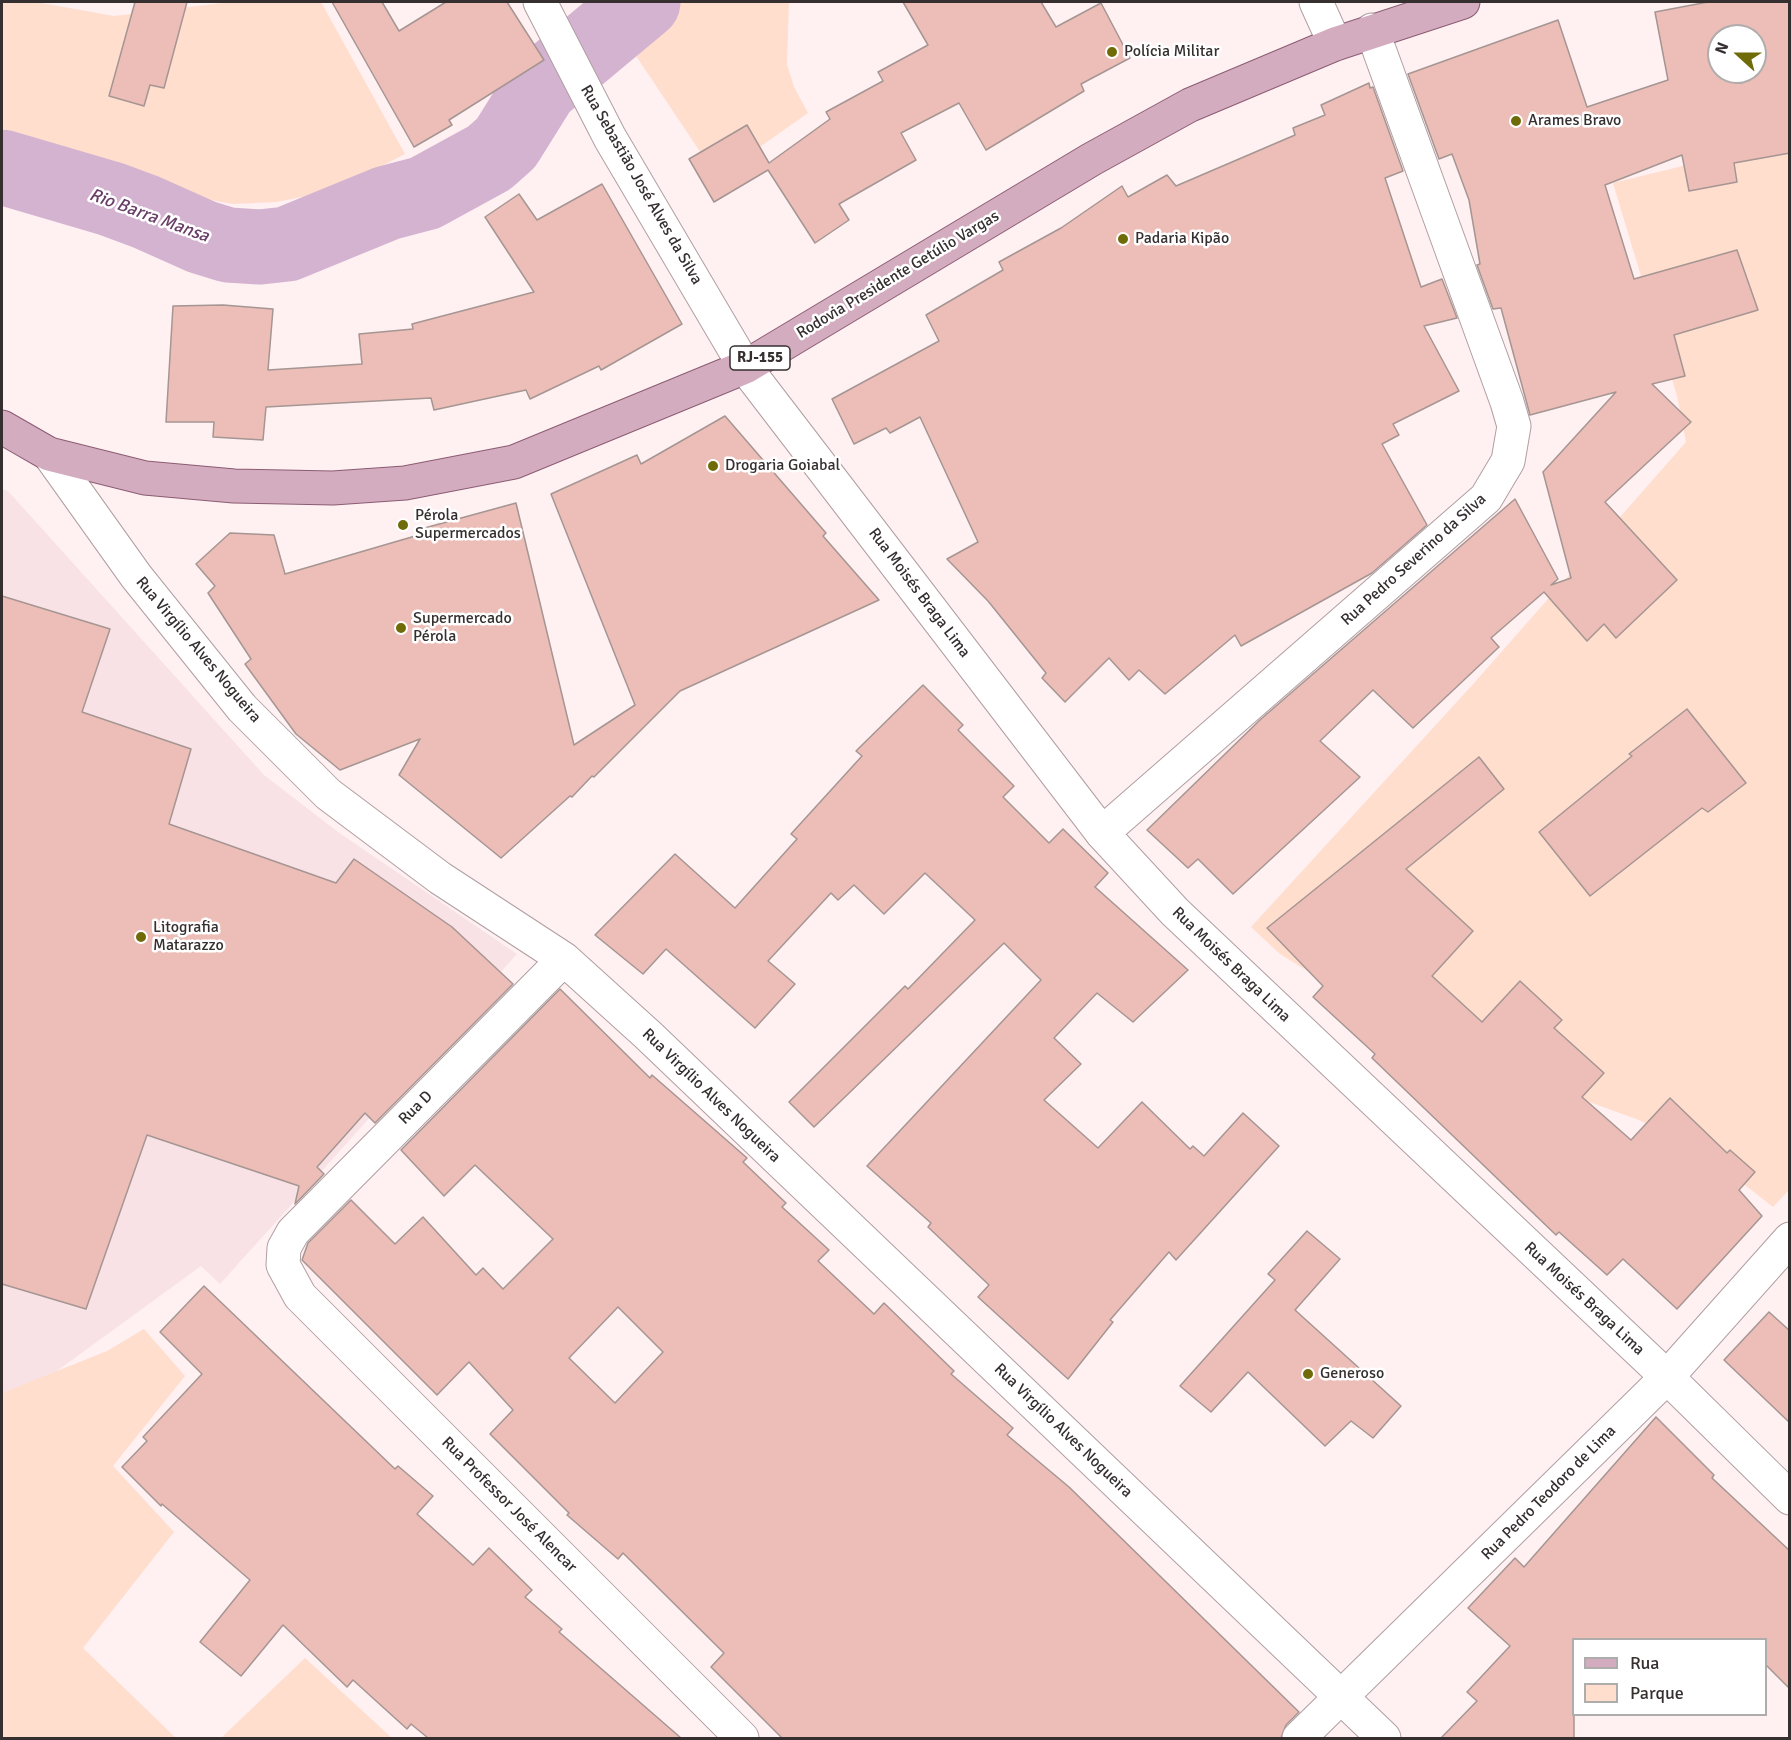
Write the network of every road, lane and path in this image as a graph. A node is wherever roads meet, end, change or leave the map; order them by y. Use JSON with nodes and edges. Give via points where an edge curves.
{"nodes":[{"id":1,"x":1316,"y":2,"type":"edge"},
{"id":2,"x":1463,"y":2,"type":"edge"},
{"id":3,"x":543,"y":7,"type":"edge"},
{"id":4,"x":1372,"y":30,"type":"junction"},
{"id":5,"x":1335,"y":44,"type":"junction"},
{"id":6,"x":745,"y":367,"type":"junction"},
{"id":7,"x":2,"y":428,"type":"edge"},
{"id":8,"x":49,"y":454,"type":"junction"},
{"id":9,"x":1102,"y":833,"type":"junction"},
{"id":10,"x":564,"y":959,"type":"junction"},
{"id":11,"x":1790,"y":1239,"type":"edge"},
{"id":12,"x":283,"y":1265,"type":"joint"},
{"id":13,"x":1667,"y":1377,"type":"junction"},
{"id":14,"x":1790,"y":1497,"type":"edge"},
{"id":15,"x":1342,"y":1698,"type":"junction"},
{"id":16,"x":742,"y":1738,"type":"edge"},
{"id":17,"x":1299,"y":1738,"type":"edge"},
{"id":18,"x":1384,"y":1738,"type":"edge"}],
"edges":[{"from":1,"to":5,"type":"street"},
{"from":2,"to":4,"type":"main road","name":"Rodovia Presidente Getúlio Vargas","number":"RJ-155"},
{"from":3,"to":6,"type":"street","name":"Rua Sebastião José Alves da Silva","via":[[610,138]]},
{"from":4,"to":5,"type":"main road","name":"Rodovia Presidente Getúlio Vargas","number":"RJ-155"},
{"from":4,"to":9,"type":"street","name":"Rua Pedro Severino da Silva","via":[[1507,402],[1514,426],[1508,461],[1486,498]]},
{"from":5,"to":6,"type":"main road","name":"Rodovia Presidente Getúlio Vargas","number":"RJ-155","via":[[1190,105],[1092,159]]},
{"from":6,"to":8,"type":"main road","name":"Rodovia Presidente Getúlio Vargas","number":"RJ-155","via":[[514,462],[405,483],[333,488],[234,486],[145,478]]},
{"from":6,"to":9,"type":"street","name":"Rua Moisés Braga Lima"},
{"from":7,"to":8,"type":"main road","name":"Rodovia Presidente Getúlio Vargas","number":"RJ-155"},
{"from":8,"to":10,"type":"street","name":"Rua Virgílio Alves Nogueira","via":[[136,576],[242,708],[328,794],[440,878]]},
{"from":9,"to":13,"type":"street","name":"Rua Moisés Braga Lima","via":[[1175,912]]},
{"from":10,"to":12,"type":"street","name":"Rua D","via":[[293,1232],[284,1248]]},
{"from":10,"to":15,"type":"street","name":"Rua Virgílio Alves Nogueira"},
{"from":11,"to":13,"type":"street","name":"Rua Pedro Teodoro de Lima"},
{"from":12,"to":16,"type":"street","name":"Rua Professor José Alencar","via":[[300,1296]]},
{"from":13,"to":14,"type":"street","name":"Rua Moisés Braga Lima"},
{"from":13,"to":15,"type":"street","name":"Rua Pedro Teodoro de Lima"},
{"from":15,"to":17,"type":"street","name":"Rua Pedro Teodoro de Lima"},
{"from":15,"to":18,"type":"street","name":"Rua Virgílio Alves Nogueira"}]}
